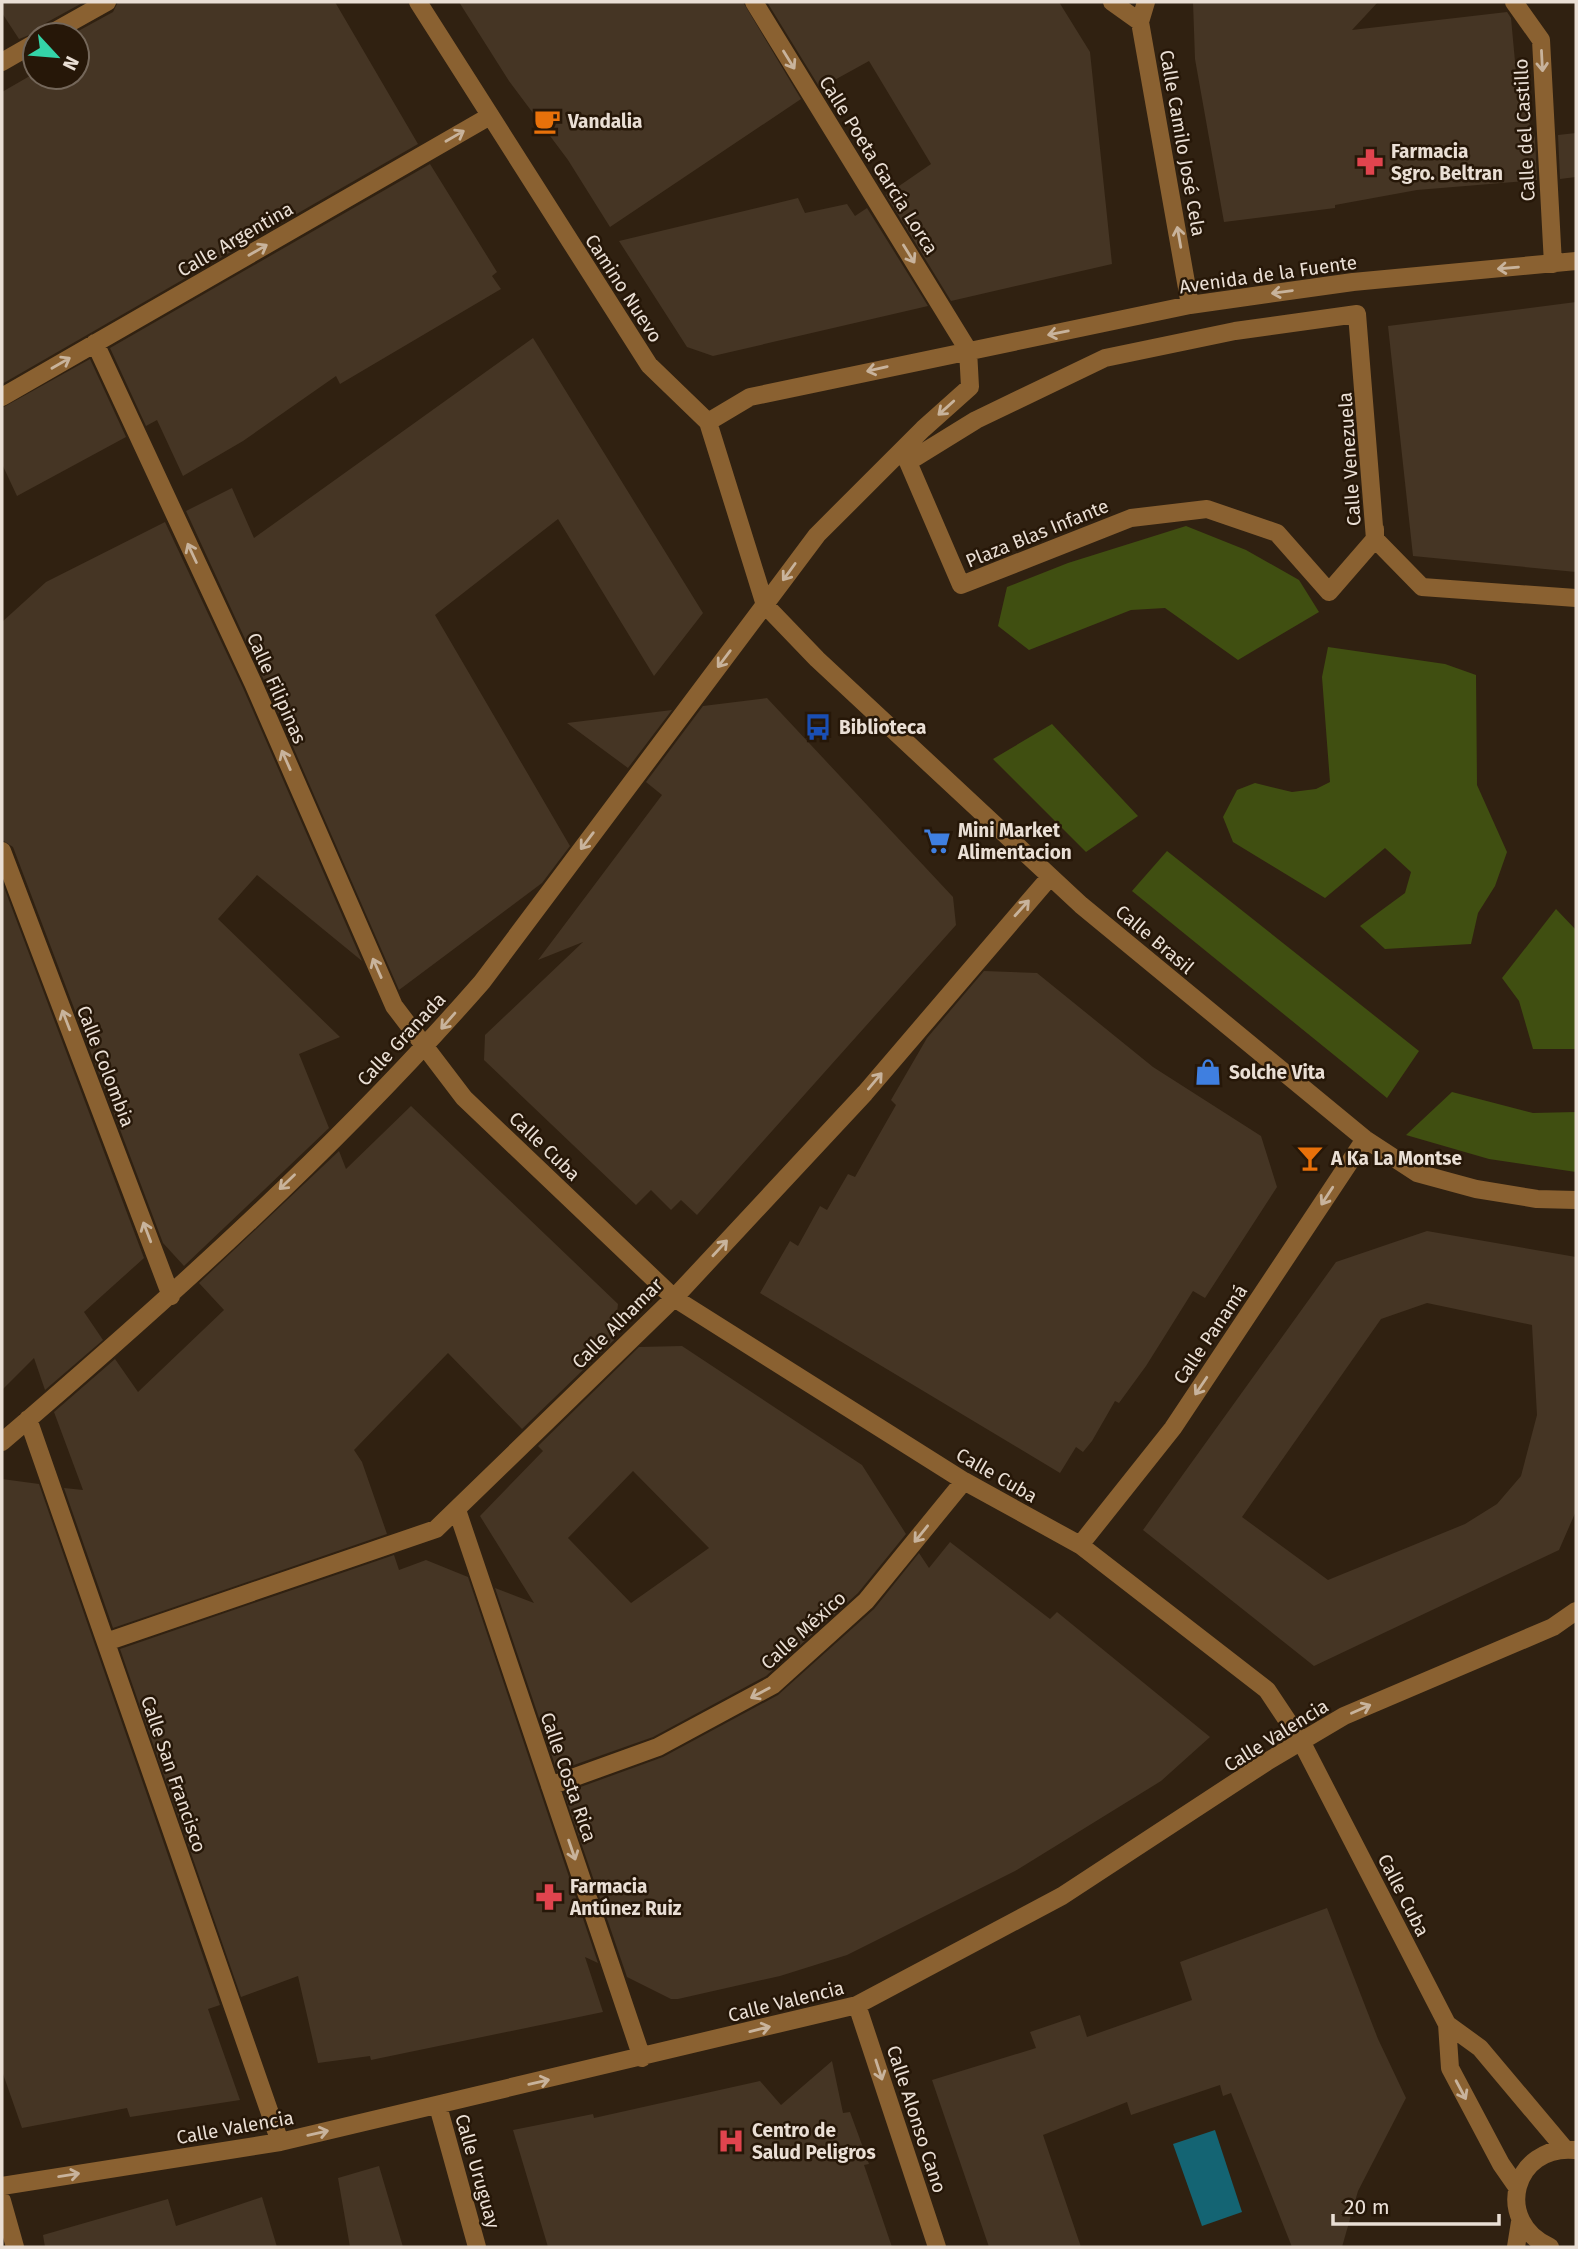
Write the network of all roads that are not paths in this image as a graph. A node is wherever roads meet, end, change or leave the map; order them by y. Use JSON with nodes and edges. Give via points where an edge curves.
{"nodes":[{"id":1,"x":107,"y":2,"type":"edge"},
{"id":2,"x":418,"y":2,"type":"edge"},
{"id":3,"x":754,"y":2,"type":"edge"},
{"id":4,"x":1112,"y":2,"type":"edge"},
{"id":5,"x":1146,"y":2,"type":"edge"},
{"id":6,"x":1514,"y":2,"type":"edge"},
{"id":7,"x":73,"y":21,"type":"edge"},
{"id":8,"x":1140,"y":22,"type":"junction"},
{"id":9,"x":21,"y":51,"type":"edge"},
{"id":10,"x":2,"y":62,"type":"edge"},
{"id":11,"x":490,"y":116,"type":"junction"},
{"id":12,"x":1576,"y":261,"type":"edge"},
{"id":13,"x":1553,"y":264,"type":"junction"},
{"id":14,"x":1353,"y":282,"type":"junction"},
{"id":15,"x":1190,"y":305,"type":"junction"},
{"id":16,"x":1357,"y":314,"type":"junction"},
{"id":17,"x":95,"y":343,"type":"junction"},
{"id":18,"x":968,"y":351,"type":"junction"},
{"id":19,"x":2,"y":397,"type":"edge"},
{"id":20,"x":708,"y":422,"type":"junction"},
{"id":21,"x":1376,"y":539,"type":"junction"},
{"id":22,"x":1576,"y":598,"type":"edge"},
{"id":23,"x":765,"y":605,"type":"junction"},
{"id":24,"x":2,"y":851,"type":"edge"},
{"id":25,"x":1050,"y":877,"type":"junction"},
{"id":26,"x":424,"y":1048,"type":"junction"},
{"id":27,"x":1364,"y":1139,"type":"junction"},
{"id":28,"x":1576,"y":1200,"type":"edge"},
{"id":29,"x":171,"y":1296,"type":"junction"},
{"id":30,"x":674,"y":1298,"type":"junction"},
{"id":31,"x":28,"y":1419,"type":"junction"},
{"id":32,"x":2,"y":1442,"type":"edge"},
{"id":33,"x":964,"y":1481,"type":"junction"},
{"id":34,"x":457,"y":1510,"type":"junction"},
{"id":35,"x":1080,"y":1545,"type":"junction"},
{"id":36,"x":1576,"y":1611,"type":"edge"},
{"id":37,"x":106,"y":1642,"type":"junction"},
{"id":38,"x":1301,"y":1741,"type":"junction"},
{"id":39,"x":550,"y":1786,"type":"junction"},
{"id":40,"x":857,"y":2005,"type":"junction"},
{"id":41,"x":1447,"y":2024,"type":"junction"},
{"id":42,"x":642,"y":2058,"type":"junction"},
{"id":43,"x":438,"y":2106,"type":"junction"},
{"id":44,"x":280,"y":2142,"type":"junction"},
{"id":45,"x":1571,"y":2150,"type":"edge"},
{"id":46,"x":2,"y":2186,"type":"edge"},
{"id":47,"x":1517,"y":2188,"type":"junction"},
{"id":48,"x":2,"y":2201,"type":"edge"},
{"id":49,"x":1520,"y":2222,"type":"junction"},
{"id":50,"x":15,"y":2247,"type":"edge"},
{"id":51,"x":477,"y":2247,"type":"edge"},
{"id":52,"x":937,"y":2247,"type":"edge"},
{"id":53,"x":1516,"y":2247,"type":"edge"},
{"id":54,"x":1550,"y":2247,"type":"edge"}],
"edges":[{"from":1,"to":7,"type":"street"},
{"from":2,"to":11,"type":"street","name":"Camino Nuevo"},
{"from":3,"to":18,"type":"street","name":"Calle Poeta García Lorca","one_way":true},
{"from":4,"to":8,"type":"street"},
{"from":5,"to":8,"type":"street"},
{"from":6,"to":13,"type":"street","name":"Calle del Castillo","one_way":true,"via":[[1541,40]]},
{"from":15,"to":8,"type":"street","name":"Calle Camilo José Cela","one_way":true},
{"from":9,"to":10,"type":"street"},
{"from":17,"to":11,"type":"street","name":"Calle Argentina","one_way":true},
{"from":11,"to":20,"type":"street","name":"Camino Nuevo","via":[[649,365]]},
{"from":12,"to":13,"type":"street","name":"Avenida de la Fuente"},
{"from":13,"to":14,"type":"street","name":"Avenida de la Fuente","one_way":true},
{"from":14,"to":15,"type":"street","name":"Avenida de la Fuente","one_way":true},
{"from":14,"to":16,"type":"street","name":"Calle Venezuela"},
{"from":15,"to":18,"type":"street","name":"Avenida de la Fuente","one_way":true},
{"from":16,"to":21,"type":"street","name":"Calle Venezuela"},
{"from":16,"to":21,"type":"street","name":"Plaza Blas Infante","via":[[1235,331],[1105,358],[976,420],[908,462],[961,585],[1131,518],[1207,509],[1277,533],[1329,592]]},
{"from":19,"to":17,"type":"street","name":"Calle Argentina","one_way":true},
{"from":26,"to":17,"type":"street","name":"Calle Filipinas","one_way":true,"via":[[394,1006],[253,684]]},
{"from":18,"to":20,"type":"street","name":"Avenida de la Fuente","one_way":true,"via":[[750,397]]},
{"from":18,"to":23,"type":"street","one_way":true,"via":[[970,387],[817,535]]},
{"from":20,"to":23,"type":"street","name":"Camino Nuevo"},
{"from":21,"to":22,"type":"street","name":"Calle Venezuela","via":[[1422,587]]},
{"from":23,"to":25,"type":"street","name":"Calle Brasil"},
{"from":23,"to":26,"type":"street","name":"Calle Granada","one_way":true,"via":[[482,982]]},
{"from":29,"to":24,"type":"street","name":"Calle Colombia","one_way":true},
{"from":25,"to":27,"type":"street","name":"Calle Brasil"},
{"from":30,"to":25,"type":"street","name":"Calle Alhamar","one_way":true,"via":[[865,1093]]},
{"from":26,"to":29,"type":"street","name":"Calle Granada","one_way":true},
{"from":26,"to":30,"type":"street","name":"Calle Cuba","via":[[464,1098]]},
{"from":27,"to":28,"type":"street","name":"Calle Brasil","via":[[1417,1172],[1476,1189]]},
{"from":27,"to":35,"type":"street","name":"Calle Panamá","one_way":true,"via":[[1173,1428]]},
{"from":29,"to":31,"type":"street","name":"Calle Granada"},
{"from":30,"to":33,"type":"street","name":"Calle Cuba"},
{"from":30,"to":34,"type":"street","name":"Calle Alhamar"},
{"from":31,"to":32,"type":"street","name":"Calle Granada"},
{"from":31,"to":37,"type":"street","name":"Calle San Francisco"},
{"from":33,"to":35,"type":"street","name":"Calle Cuba"},
{"from":33,"to":39,"type":"street","name":"Calle México","one_way":true,"via":[[866,1601],[774,1685],[658,1747]]},
{"from":34,"to":37,"type":"street","name":"Calle Alhamar","via":[[436,1529]]},
{"from":34,"to":39,"type":"street","name":"Calle Costa Rica"},
{"from":35,"to":38,"type":"street","name":"Calle Cuba","via":[[1266,1690]]},
{"from":38,"to":36,"type":"street","name":"Calle Valencia","one_way":true,"via":[[1344,1716],[1553,1627]]},
{"from":37,"to":44,"type":"street","name":"Calle San Francisco"},
{"from":38,"to":40,"type":"street","name":"Calle Valencia","via":[[1062,1896]]},
{"from":38,"to":41,"type":"street","name":"Calle Cuba"},
{"from":39,"to":42,"type":"street","name":"Calle Costa Rica","one_way":true},
{"from":42,"to":40,"type":"street","name":"Calle Valencia","one_way":true},
{"from":40,"to":52,"type":"street","name":"Calle Alonso Cano","one_way":true},
{"from":41,"to":45,"type":"street","name":"Calle Cuba","via":[[1480,2048]]},
{"from":41,"to":47,"type":"street","name":"Calle Cuba","one_way":true,"via":[[1450,2068]]},
{"from":43,"to":42,"type":"street","name":"Calle Valencia","one_way":true},
{"from":44,"to":43,"type":"street","name":"Calle Valencia","one_way":true},
{"from":43,"to":51,"type":"street","name":"Calle Uruguay"},
{"from":46,"to":44,"type":"street","name":"Calle Valencia","one_way":true},
{"from":45,"to":47,"type":"street","via":[[1549,2151],[1536,2159]]},
{"from":47,"to":49,"type":"street"},
{"from":48,"to":50,"type":"street"},
{"from":49,"to":53,"type":"street"},
{"from":49,"to":54,"type":"street","via":[[1536,2240]]}]}
